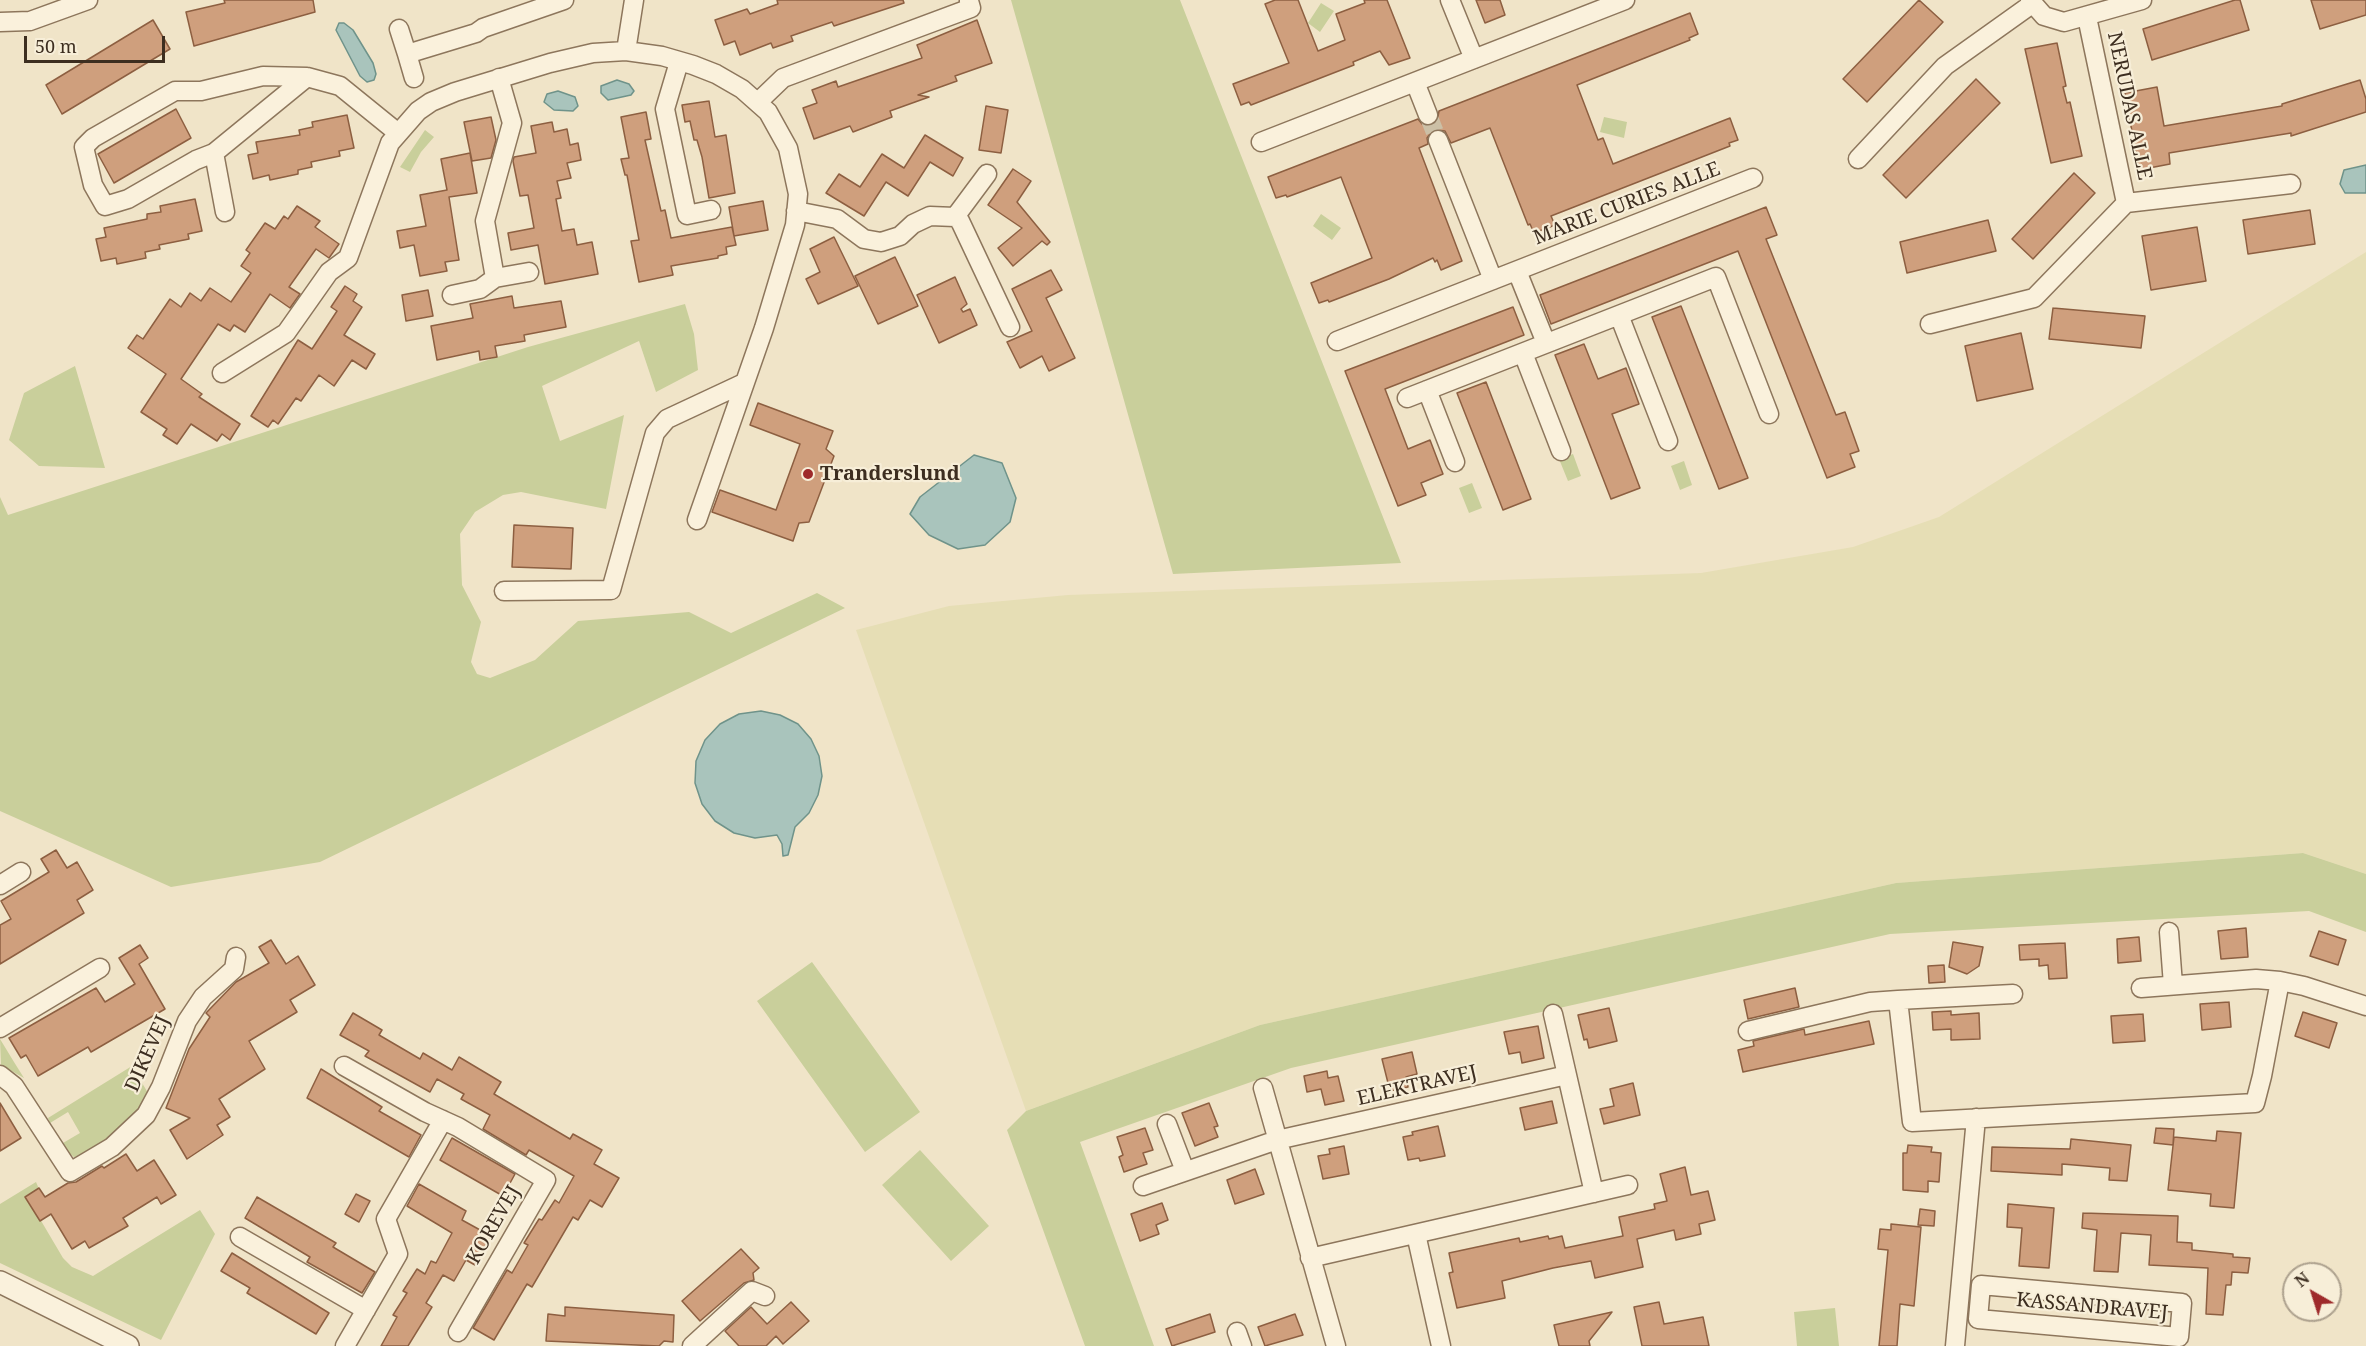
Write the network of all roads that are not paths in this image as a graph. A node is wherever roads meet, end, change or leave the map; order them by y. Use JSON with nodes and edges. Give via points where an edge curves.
{"nodes":[{"id":1,"x":88,"y":0,"type":"edge"},
{"id":2,"x":564,"y":0,"type":"edge"},
{"id":3,"x":634,"y":0,"type":"edge"},
{"id":4,"x":1450,"y":0,"type":"edge"},
{"id":5,"x":1625,"y":0,"type":"edge"},
{"id":6,"x":2142,"y":0,"type":"edge"},
{"id":7,"x":2031,"y":2,"type":"edge"},
{"id":8,"x":970,"y":5,"type":"edge"},
{"id":9,"x":2087,"y":17,"type":"junction"},
{"id":10,"x":0,"y":22,"type":"edge"},
{"id":11,"x":399,"y":29,"type":"dead end"},
{"id":12,"x":626,"y":51,"type":"junction"},
{"id":13,"x":407,"y":54,"type":"junction"},
{"id":14,"x":1474,"y":59,"type":"junction"},
{"id":15,"x":679,"y":62,"type":"junction"},
{"id":16,"x":307,"y":77,"type":"junction"},
{"id":17,"x":414,"y":78,"type":"dead end"},
{"id":18,"x":499,"y":78,"type":"junction"},
{"id":19,"x":1414,"y":82,"type":"junction"},
{"id":20,"x":758,"y":102,"type":"junction"},
{"id":21,"x":1428,"y":115,"type":"tunnel mouth"},
{"id":22,"x":398,"y":133,"type":"junction"},
{"id":23,"x":1438,"y":140,"type":"tunnel mouth"},
{"id":24,"x":1261,"y":142,"type":"dead end"},
{"id":25,"x":214,"y":153,"type":"junction"},
{"id":26,"x":1858,"y":159,"type":"dead end"},
{"id":27,"x":987,"y":174,"type":"dead end"},
{"id":28,"x":1753,"y":178,"type":"dead end"},
{"id":29,"x":2291,"y":184,"type":"dead end"},
{"id":30,"x":2126,"y":204,"type":"junction"},
{"id":31,"x":711,"y":210,"type":"dead end"},
{"id":32,"x":796,"y":211,"type":"junction"},
{"id":33,"x":225,"y":212,"type":"dead end"},
{"id":34,"x":955,"y":218,"type":"junction"},
{"id":35,"x":1517,"y":271,"type":"junction"},
{"id":36,"x":529,"y":272,"type":"dead end"},
{"id":37,"x":495,"y":278,"type":"junction"},
{"id":38,"x":1493,"y":280,"type":"junction"},
{"id":39,"x":452,"y":295,"type":"dead end"},
{"id":40,"x":1619,"y":315,"type":"junction"},
{"id":41,"x":1930,"y":324,"type":"dead end"},
{"id":42,"x":1010,"y":327,"type":"dead end"},
{"id":43,"x":1337,"y":341,"type":"dead end"},
{"id":44,"x":1546,"y":343,"type":"junction"},
{"id":45,"x":1523,"y":353,"type":"junction"},
{"id":46,"x":222,"y":373,"type":"dead end"},
{"id":47,"x":744,"y":383,"type":"junction"},
{"id":48,"x":1427,"y":390,"type":"junction"},
{"id":49,"x":1407,"y":398,"type":"dead end"},
{"id":50,"x":1769,"y":414,"type":"dead end"},
{"id":51,"x":1668,"y":441,"type":"dead end"},
{"id":52,"x":1561,"y":451,"type":"dead end"},
{"id":53,"x":1455,"y":462,"type":"dead end"},
{"id":54,"x":697,"y":520,"type":"dead end"},
{"id":55,"x":504,"y":591,"type":"dead end"},
{"id":56,"x":21,"y":872,"type":"dead end"},
{"id":57,"x":0,"y":885,"type":"edge"},
{"id":58,"x":2169,"y":932,"type":"dead end"},
{"id":59,"x":236,"y":957,"type":"dead end"},
{"id":60,"x":100,"y":968,"type":"dead end"},
{"id":61,"x":2280,"y":981,"type":"junction"},
{"id":62,"x":2174,"y":985,"type":"junction"},
{"id":63,"x":2141,"y":988,"type":"dead end"},
{"id":64,"x":2013,"y":994,"type":"dead end"},
{"id":65,"x":1898,"y":1000,"type":"junction"},
{"id":66,"x":2364,"y":1001,"type":"edge"},
{"id":67,"x":1553,"y":1014,"type":"dead end"},
{"id":68,"x":0,"y":1028,"type":"edge"},
{"id":69,"x":1748,"y":1031,"type":"dead end"},
{"id":70,"x":345,"y":1066,"type":"dead end"},
{"id":71,"x":0,"y":1075,"type":"edge"},
{"id":72,"x":1567,"y":1075,"type":"junction"},
{"id":73,"x":1263,"y":1088,"type":"dead end"},
{"id":74,"x":1976,"y":1118,"type":"junction"},
{"id":75,"x":443,"y":1120,"type":"junction"},
{"id":76,"x":1167,"y":1124,"type":"dead end"},
{"id":77,"x":1277,"y":1140,"type":"junction"},
{"id":78,"x":1185,"y":1171,"type":"junction"},
{"id":79,"x":1629,"y":1185,"type":"dead end"},
{"id":80,"x":1143,"y":1186,"type":"dead end"},
{"id":81,"x":1594,"y":1193,"type":"junction"},
{"id":82,"x":1416,"y":1234,"type":"junction"},
{"id":83,"x":240,"y":1237,"type":"dead end"},
{"id":84,"x":1310,"y":1258,"type":"junction"},
{"id":85,"x":0,"y":1282,"type":"edge"},
{"id":86,"x":765,"y":1296,"type":"dead end"},
{"id":87,"x":1959,"y":1302,"type":"junction"},
{"id":88,"x":1979,"y":1304,"type":"junction"},
{"id":89,"x":366,"y":1310,"type":"junction"},
{"id":90,"x":458,"y":1332,"type":"dead end"},
{"id":91,"x":128,"y":1346,"type":"edge"},
{"id":92,"x":345,"y":1346,"type":"edge"},
{"id":93,"x":692,"y":1346,"type":"edge"},
{"id":94,"x":1336,"y":1346,"type":"edge"},
{"id":95,"x":1441,"y":1346,"type":"edge"},
{"id":96,"x":1955,"y":1346,"type":"edge"}],
"edges":[{"from":1,"to":10,"type":"street","via":[[30,21]]},
{"from":2,"to":13,"type":"street"},
{"from":3,"to":12,"type":"street"},
{"from":4,"to":14,"type":"street"},
{"from":5,"to":14,"type":"street"},
{"from":6,"to":9,"type":"street","name":"NERUDAS ALLE"},
{"from":7,"to":9,"type":"street","name":"NERUDAS ALLE","via":[[2044,16],[2064,22]]},
{"from":7,"to":26,"type":"street","name":"NERUDAS ALLE","via":[[1945,66]]},
{"from":8,"to":20,"type":"street","via":[[778,71]]},
{"from":9,"to":30,"type":"street","name":"NERUDAS ALLE"},
{"from":11,"to":13,"type":"street"},
{"from":12,"to":15,"type":"street"},
{"from":12,"to":18,"type":"street","via":[[593,53]]},
{"from":13,"to":17,"type":"street"},
{"from":14,"to":19,"type":"street"},
{"from":15,"to":20,"type":"street","via":[[716,74]]},
{"from":15,"to":31,"type":"street","via":[[665,109],[687,215]]},
{"from":16,"to":22,"type":"street","via":[[340,86]]},
{"from":16,"to":25,"type":"street"},
{"from":16,"to":25,"type":"street","via":[[262,75],[201,91],[175,91],[84,147],[93,185],[105,206],[129,200]]},
{"from":18,"to":22,"type":"street","via":[[431,102]]},
{"from":18,"to":37,"type":"street","via":[[512,123],[485,221]]},
{"from":19,"to":21,"type":"street"},
{"from":19,"to":24,"type":"street"},
{"from":20,"to":32,"type":"street","via":[[788,148],[797,187]]},
{"from":22,"to":46,"type":"street","via":[[381,164],[348,258],[329,272],[286,333]]},
{"from":23,"to":38,"type":"street"},
{"from":25,"to":33,"type":"street"},
{"from":27,"to":34,"type":"street"},
{"from":28,"to":35,"type":"street","name":"MARIE CURIES ALLE"},
{"from":29,"to":30,"type":"street","name":"NERUDAS ALLE"},
{"from":30,"to":41,"type":"street","name":"NERUDAS ALLE","via":[[2034,298]]},
{"from":32,"to":34,"type":"street","via":[[837,219],[864,239],[881,242],[900,236],[930,216]]},
{"from":32,"to":47,"type":"street"},
{"from":34,"to":42,"type":"street","via":[[960,221]]},
{"from":35,"to":38,"type":"street","name":"MARIE CURIES ALLE"},
{"from":35,"to":44,"type":"street"},
{"from":36,"to":37,"type":"street"},
{"from":37,"to":39,"type":"street","via":[[480,289]]},
{"from":38,"to":43,"type":"street","name":"MARIE CURIES ALLE"},
{"from":40,"to":44,"type":"street"},
{"from":40,"to":50,"type":"street","via":[[1716,277]]},
{"from":40,"to":51,"type":"street"},
{"from":44,"to":45,"type":"street"},
{"from":45,"to":48,"type":"street"},
{"from":45,"to":52,"type":"street"},
{"from":47,"to":54,"type":"street"},
{"from":47,"to":55,"type":"street","via":[[667,419],[655,433],[612,590]]},
{"from":48,"to":49,"type":"street"},
{"from":48,"to":53,"type":"street"},
{"from":56,"to":57,"type":"street"},
{"from":58,"to":62,"type":"street"},
{"from":59,"to":71,"type":"street","name":"DIKEVEJ","via":[[234,969],[203,997],[187,1021],[146,1115],[112,1147],[69,1172],[14,1086]]},
{"from":60,"to":68,"type":"street"},
{"from":61,"to":62,"type":"street"},
{"from":61,"to":66,"type":"street"},
{"from":61,"to":74,"type":"street","via":[[2255,1103]]},
{"from":62,"to":63,"type":"street"},
{"from":64,"to":65,"type":"street"},
{"from":65,"to":69,"type":"street","via":[[1870,1002]]},
{"from":65,"to":74,"type":"street","via":[[1912,1122]]},
{"from":67,"to":72,"type":"street"},
{"from":70,"to":75,"type":"street","name":"KOREVEJ"},
{"from":72,"to":77,"type":"street","name":"ELEKTRAVEJ"},
{"from":72,"to":81,"type":"street"},
{"from":73,"to":77,"type":"street"},
{"from":74,"to":87,"type":"street"},
{"from":75,"to":89,"type":"street","via":[[386,1220],[398,1254]]},
{"from":75,"to":90,"type":"street","name":"KOREVEJ","via":[[546,1180]]},
{"from":76,"to":78,"type":"street"},
{"from":77,"to":78,"type":"street","name":"ELEKTRAVEJ"},
{"from":77,"to":84,"type":"street"},
{"from":78,"to":80,"type":"street","name":"ELEKTRAVEJ"},
{"from":79,"to":81,"type":"street"},
{"from":81,"to":82,"type":"street"},
{"from":82,"to":84,"type":"street"},
{"from":82,"to":95,"type":"street"},
{"from":83,"to":89,"type":"street"},
{"from":84,"to":94,"type":"street"},
{"from":85,"to":91,"type":"street"},
{"from":86,"to":93,"type":"street","via":[[752,1292]]},
{"from":87,"to":88,"type":"street"},
{"from":87,"to":96,"type":"street"},
{"from":88,"to":88,"type":"street","name":"KASSANDRAVEJ","via":[[1981,1285],[2182,1303],[2179,1337],[1978,1319]]},
{"from":89,"to":92,"type":"street"}]}
